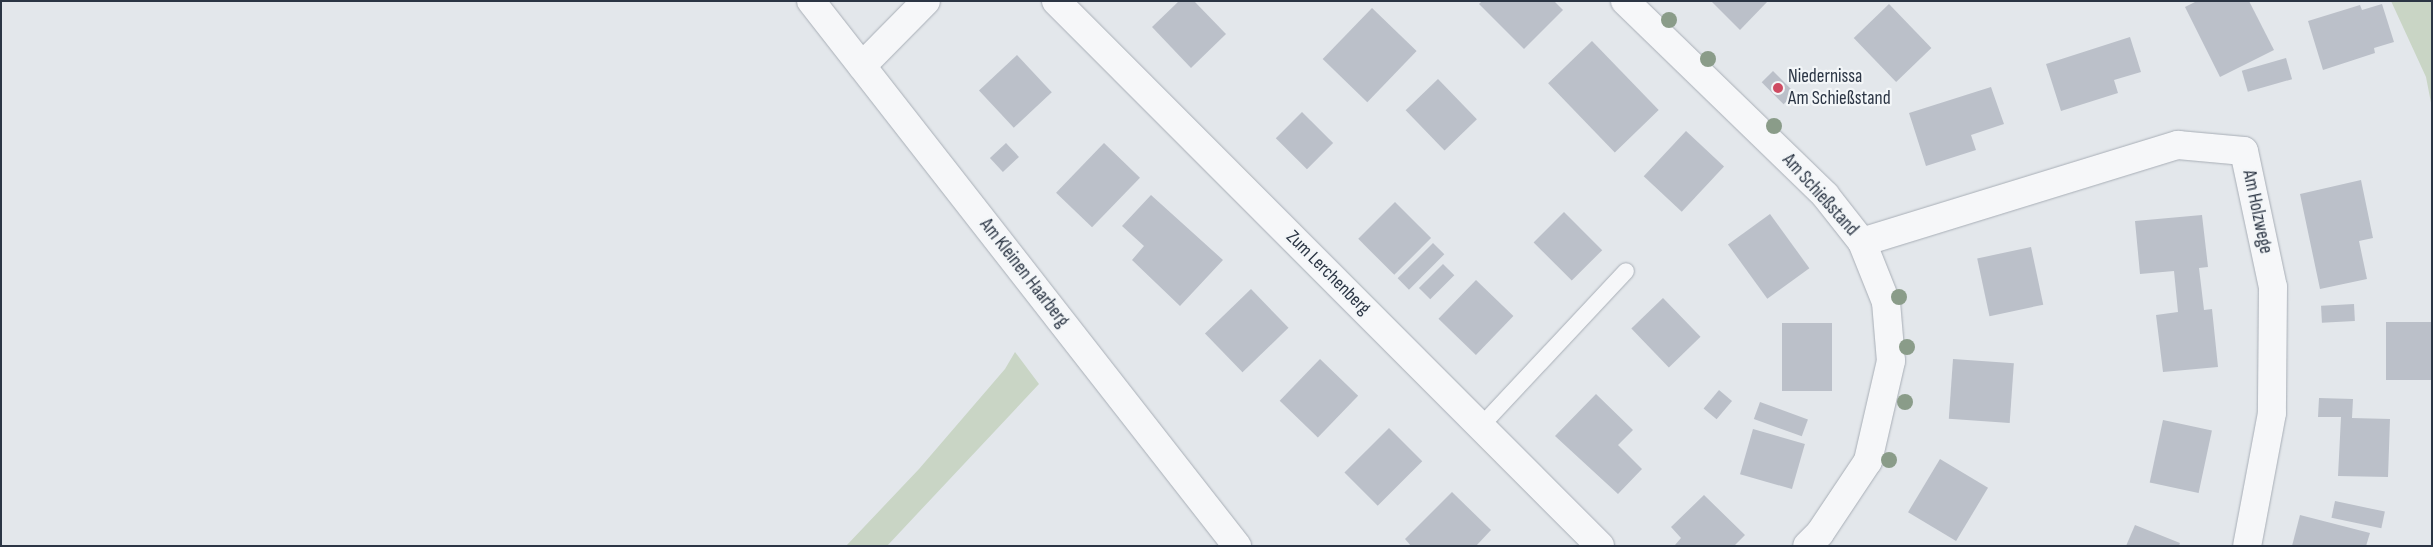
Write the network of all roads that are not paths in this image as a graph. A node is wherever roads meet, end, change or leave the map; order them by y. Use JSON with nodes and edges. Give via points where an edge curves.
{"nodes":[{"id":1,"x":811,"y":1,"type":"edge"},
{"id":2,"x":926,"y":1,"type":"edge"},
{"id":3,"x":1056,"y":1,"type":"edge"},
{"id":4,"x":1625,"y":1,"type":"edge"},
{"id":5,"x":862,"y":66,"type":"junction"},
{"id":6,"x":1862,"y":242,"type":"junction"},
{"id":7,"x":1626,"y":271,"type":"dead end"},
{"id":8,"x":1481,"y":426,"type":"junction"},
{"id":9,"x":1237,"y":546,"type":"edge"},
{"id":10,"x":1600,"y":546,"type":"edge"},
{"id":11,"x":1807,"y":546,"type":"edge"},
{"id":12,"x":2247,"y":546,"type":"edge"}],
"edges":[{"from":1,"to":5,"type":"street","name":"Am Kleinen Haarberg"},
{"from":2,"to":5,"type":"street"},
{"from":3,"to":8,"type":"street","name":"Zum Lerchenberg"},
{"from":4,"to":6,"type":"street","name":"Am Schießstand","via":[[1826,195]]},
{"from":5,"to":9,"type":"street","name":"Am Kleinen Haarberg"},
{"from":6,"to":11,"type":"street","name":"Am Schießstand","via":[[1886,302],[1891,361],[1868,461],[1820,534]]},
{"from":6,"to":12,"type":"street","name":"Am Holzwege","via":[[2178,145],[2244,151],[2273,288],[2272,413]]},
{"from":7,"to":8,"type":"lane"},
{"from":8,"to":10,"type":"street","name":"Zum Lerchenberg"}]}
